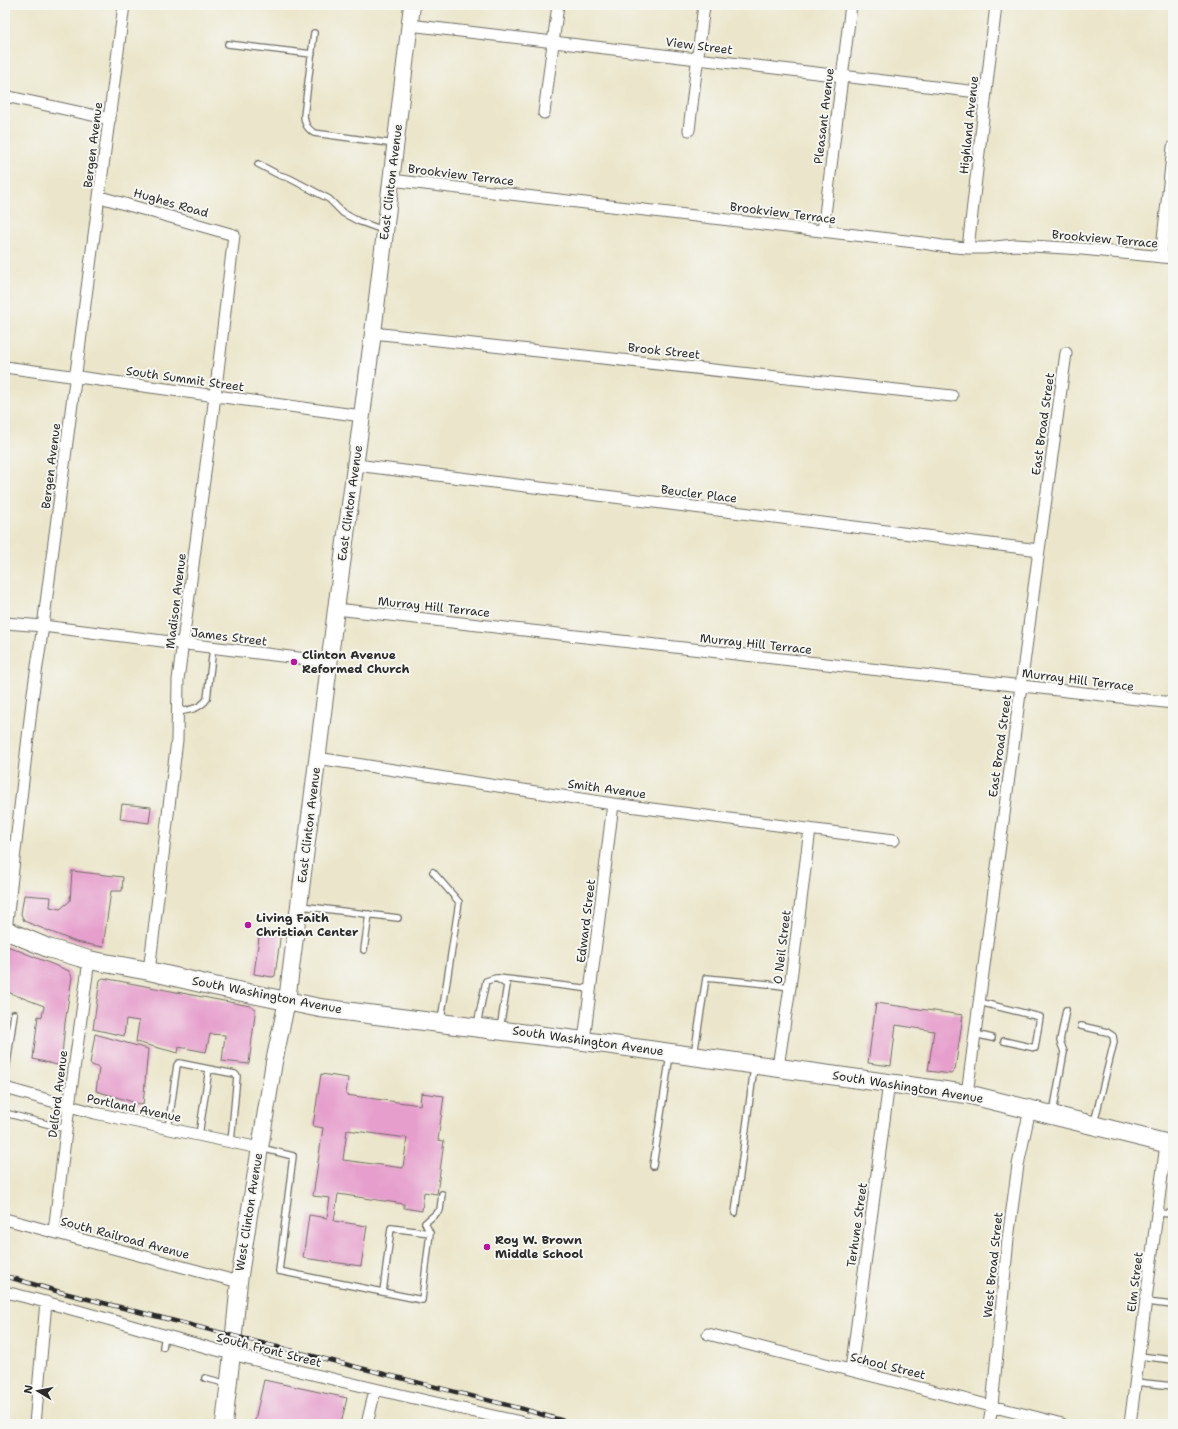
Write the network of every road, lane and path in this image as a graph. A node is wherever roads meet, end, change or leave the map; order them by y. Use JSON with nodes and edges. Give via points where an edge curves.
{"nodes":[{"id":1,"x":124,"y":5,"type":"edge"},
{"id":2,"x":412,"y":5,"type":"edge"},
{"id":3,"x":558,"y":5,"type":"edge"},
{"id":4,"x":704,"y":5,"type":"edge"},
{"id":5,"x":851,"y":5,"type":"edge"},
{"id":6,"x":996,"y":5,"type":"edge"},
{"id":7,"x":409,"y":25,"type":"junction"},
{"id":8,"x":314,"y":33,"type":"dead end"},
{"id":9,"x":553,"y":42,"type":"junction"},
{"id":10,"x":228,"y":44,"type":"dead end"},
{"id":11,"x":312,"y":54,"type":"junction"},
{"id":12,"x":697,"y":59,"type":"junction"},
{"id":13,"x":842,"y":76,"type":"junction"},
{"id":14,"x":986,"y":93,"type":"junction"},
{"id":15,"x":5,"y":96,"type":"edge"},
{"id":16,"x":544,"y":113,"type":"dead end"},
{"id":17,"x":110,"y":119,"type":"junction"},
{"id":18,"x":688,"y":130,"type":"dead end"},
{"id":19,"x":395,"y":144,"type":"junction"},
{"id":20,"x":1173,"y":147,"type":"edge"},
{"id":21,"x":258,"y":164,"type":"dead end"},
{"id":22,"x":391,"y":180,"type":"junction"},
{"id":23,"x":100,"y":197,"type":"junction"},
{"id":24,"x":385,"y":231,"type":"junction"},
{"id":25,"x":823,"y":231,"type":"junction"},
{"id":26,"x":234,"y":235,"type":"joint"},
{"id":27,"x":968,"y":248,"type":"junction"},
{"id":28,"x":1161,"y":257,"type":"junction"},
{"id":29,"x":1173,"y":258,"type":"edge"},
{"id":30,"x":373,"y":333,"type":"junction"},
{"id":31,"x":1066,"y":353,"type":"dead end"},
{"id":32,"x":5,"y":367,"type":"edge"},
{"id":33,"x":76,"y":377,"type":"junction"},
{"id":34,"x":215,"y":396,"type":"junction"},
{"id":35,"x":952,"y":396,"type":"dead end"},
{"id":36,"x":362,"y":416,"type":"junction"},
{"id":37,"x":356,"y":465,"type":"junction"},
{"id":38,"x":1038,"y":550,"type":"junction"},
{"id":39,"x":336,"y":609,"type":"junction"},
{"id":40,"x":5,"y":623,"type":"edge"},
{"id":41,"x":43,"y":626,"type":"junction"},
{"id":42,"x":183,"y":644,"type":"junction"},
{"id":43,"x":213,"y":648,"type":"junction"},
{"id":44,"x":330,"y":662,"type":"junction"},
{"id":45,"x":1021,"y":686,"type":"junction"},
{"id":46,"x":1173,"y":703,"type":"edge"},
{"id":47,"x":177,"y":712,"type":"junction"},
{"id":48,"x":318,"y":758,"type":"junction"},
{"id":49,"x":613,"y":804,"type":"junction"},
{"id":50,"x":810,"y":830,"type":"junction"},
{"id":51,"x":894,"y":840,"type":"dead end"},
{"id":52,"x":10,"y":844,"type":"edge"},
{"id":53,"x":433,"y":872,"type":"dead end"},
{"id":54,"x":299,"y":906,"type":"junction"},
{"id":55,"x":369,"y":914,"type":"junction"},
{"id":56,"x":398,"y":918,"type":"dead end"},
{"id":57,"x":5,"y":930,"type":"edge"},
{"id":58,"x":364,"y":950,"type":"dead end"},
{"id":59,"x":89,"y":960,"type":"junction"},
{"id":60,"x":149,"y":971,"type":"junction"},
{"id":61,"x":496,"y":978,"type":"junction"},
{"id":62,"x":790,"y":987,"type":"junction"},
{"id":63,"x":591,"y":989,"type":"junction"},
{"id":64,"x":286,"y":1001,"type":"junction"},
{"id":65,"x":979,"y":1002,"type":"junction"},
{"id":66,"x":1066,"y":1010,"type":"dead end"},
{"id":67,"x":14,"y":1014,"type":"dead end"},
{"id":68,"x":441,"y":1022,"type":"junction"},
{"id":69,"x":1081,"y":1026,"type":"dead end"},
{"id":70,"x":477,"y":1027,"type":"junction"},
{"id":71,"x":500,"y":1029,"type":"junction"},
{"id":72,"x":975,"y":1034,"type":"junction"},
{"id":73,"x":992,"y":1038,"type":"dead end"},
{"id":74,"x":584,"y":1041,"type":"junction"},
{"id":75,"x":1004,"y":1041,"type":"dead end"},
{"id":76,"x":671,"y":1053,"type":"junction"},
{"id":77,"x":694,"y":1056,"type":"junction"},
{"id":78,"x":755,"y":1064,"type":"junction"},
{"id":79,"x":778,"y":1067,"type":"junction"},
{"id":80,"x":209,"y":1069,"type":"junction"},
{"id":81,"x":5,"y":1078,"type":"edge"},
{"id":82,"x":889,"y":1083,"type":"junction"},
{"id":83,"x":5,"y":1088,"type":"edge"},
{"id":84,"x":967,"y":1094,"type":"junction"},
{"id":85,"x":69,"y":1106,"type":"junction"},
{"id":86,"x":1030,"y":1109,"type":"junction"},
{"id":87,"x":5,"y":1113,"type":"edge"},
{"id":88,"x":1053,"y":1115,"type":"junction"},
{"id":89,"x":1093,"y":1125,"type":"junction"},
{"id":90,"x":168,"y":1128,"type":"junction"},
{"id":91,"x":66,"y":1130,"type":"junction"},
{"id":92,"x":199,"y":1135,"type":"junction"},
{"id":93,"x":231,"y":1142,"type":"junction"},
{"id":94,"x":1170,"y":1144,"type":"edge"},
{"id":95,"x":259,"y":1148,"type":"junction"},
{"id":96,"x":653,"y":1166,"type":"dead end"},
{"id":97,"x":442,"y":1194,"type":"dead end"},
{"id":98,"x":735,"y":1213,"type":"dead end"},
{"id":99,"x":1157,"y":1213,"type":"junction"},
{"id":100,"x":1173,"y":1214,"type":"edge"},
{"id":101,"x":5,"y":1219,"type":"edge"},
{"id":102,"x":54,"y":1232,"type":"junction"},
{"id":103,"x":430,"y":1233,"type":"junction"},
{"id":104,"x":239,"y":1282,"type":"junction"},
{"id":105,"x":5,"y":1292,"type":"edge"},
{"id":106,"x":382,"y":1292,"type":"junction"},
{"id":107,"x":46,"y":1302,"type":"junction"},
{"id":108,"x":1146,"y":1302,"type":"junction"},
{"id":109,"x":1173,"y":1305,"type":"edge"},
{"id":110,"x":708,"y":1334,"type":"dead end"},
{"id":111,"x":232,"y":1354,"type":"junction"},
{"id":112,"x":1139,"y":1356,"type":"junction"},
{"id":113,"x":1173,"y":1360,"type":"edge"},
{"id":114,"x":851,"y":1370,"type":"junction"},
{"id":115,"x":205,"y":1378,"type":"dead end"},
{"id":116,"x":1136,"y":1382,"type":"junction"},
{"id":117,"x":229,"y":1384,"type":"junction"},
{"id":118,"x":1173,"y":1386,"type":"edge"},
{"id":119,"x":375,"y":1390,"type":"junction"},
{"id":120,"x":992,"y":1406,"type":"junction"},
{"id":121,"x":35,"y":1424,"type":"edge"},
{"id":122,"x":224,"y":1424,"type":"edge"},
{"id":123,"x":367,"y":1424,"type":"edge"},
{"id":124,"x":529,"y":1424,"type":"edge"},
{"id":125,"x":989,"y":1424,"type":"edge"},
{"id":126,"x":1062,"y":1424,"type":"edge"},
{"id":127,"x":1130,"y":1424,"type":"edge"}],
"edges":[{"from":1,"to":17,"type":"street","name":"Bergen Avenue"},
{"from":2,"to":7,"type":"street","name":"East Clinton Avenue"},
{"from":3,"to":9,"type":"street"},
{"from":4,"to":12,"type":"street"},
{"from":5,"to":13,"type":"street","name":"Pleasant Avenue"},
{"from":6,"to":14,"type":"street","name":"Highland Avenue"},
{"from":7,"to":9,"type":"street","name":"View Street"},
{"from":7,"to":19,"type":"street","name":"East Clinton Avenue"},
{"from":8,"to":11,"type":"lane"},
{"from":9,"to":12,"type":"street","name":"View Street"},
{"from":9,"to":16,"type":"street"},
{"from":10,"to":11,"type":"lane"},
{"from":11,"to":19,"type":"lane","via":[[304,116],[308,129],[314,133]]},
{"from":12,"to":13,"type":"street","name":"View Street"},
{"from":12,"to":18,"type":"street"},
{"from":13,"to":14,"type":"street","name":"View Street"},
{"from":13,"to":25,"type":"street","name":"Pleasant Avenue"},
{"from":14,"to":27,"type":"street","name":"Highland Avenue"},
{"from":15,"to":17,"type":"street"},
{"from":17,"to":23,"type":"street","name":"Bergen Avenue"},
{"from":19,"to":22,"type":"street","name":"East Clinton Avenue"},
{"from":20,"to":28,"type":"street"},
{"from":21,"to":24,"type":"lane","via":[[329,200],[343,213],[358,221]]},
{"from":22,"to":24,"type":"street","name":"East Clinton Avenue"},
{"from":22,"to":25,"type":"street","name":"Brookview Terrace"},
{"from":23,"to":26,"type":"street","name":"Hughes Road"},
{"from":23,"to":33,"type":"street","name":"Bergen Avenue"},
{"from":24,"to":30,"type":"street","name":"East Clinton Avenue"},
{"from":25,"to":27,"type":"street","name":"Brookview Terrace"},
{"from":26,"to":34,"type":"street","name":"Madison Avenue"},
{"from":27,"to":28,"type":"street","name":"Brookview Terrace","via":[[1015,245]]},
{"from":28,"to":29,"type":"street","name":"Brookview Terrace"},
{"from":30,"to":35,"type":"street","name":"Brook Street"},
{"from":30,"to":36,"type":"street","name":"East Clinton Avenue"},
{"from":31,"to":38,"type":"street","name":"East Broad Street"},
{"from":32,"to":33,"type":"street","name":"South Summit Street"},
{"from":33,"to":34,"type":"street","name":"South Summit Street"},
{"from":33,"to":41,"type":"street","name":"Bergen Avenue"},
{"from":34,"to":36,"type":"street","name":"South Summit Street"},
{"from":34,"to":42,"type":"street","name":"Madison Avenue"},
{"from":36,"to":37,"type":"street","name":"East Clinton Avenue"},
{"from":37,"to":38,"type":"street","name":"Beucler Place"},
{"from":37,"to":39,"type":"street","name":"East Clinton Avenue"},
{"from":38,"to":45,"type":"street","name":"East Broad Street"},
{"from":39,"to":44,"type":"street","name":"East Clinton Avenue"},
{"from":39,"to":45,"type":"street","name":"Murray Hill Terrace"},
{"from":40,"to":41,"type":"street","name":"James Street"},
{"from":41,"to":42,"type":"street","name":"James Street"},
{"from":41,"to":52,"type":"street","name":"Bergen Avenue"},
{"from":42,"to":43,"type":"street","name":"James Street"},
{"from":42,"to":47,"type":"street","name":"Madison Avenue"},
{"from":43,"to":44,"type":"street","name":"James Street"},
{"from":43,"to":47,"type":"lane","via":[[207,699],[197,708]]},
{"from":44,"to":48,"type":"street","name":"East Clinton Avenue"},
{"from":45,"to":46,"type":"street","name":"Murray Hill Terrace"},
{"from":45,"to":65,"type":"street","name":"East Broad Street"},
{"from":47,"to":60,"type":"street","name":"Madison Avenue","via":[[177,740]]},
{"from":48,"to":49,"type":"street","name":"Smith Avenue"},
{"from":48,"to":54,"type":"street","name":"East Clinton Avenue"},
{"from":49,"to":50,"type":"street","name":"Smith Avenue"},
{"from":49,"to":63,"type":"street","name":"Edward Street"},
{"from":50,"to":51,"type":"street","name":"Smith Avenue"},
{"from":50,"to":62,"type":"street","name":"O Neil Street"},
{"from":52,"to":57,"type":"street","name":"Bergen Avenue"},
{"from":53,"to":68,"type":"lane","via":[[459,902]]},
{"from":54,"to":55,"type":"lane"},
{"from":54,"to":64,"type":"street","name":"East Clinton Avenue"},
{"from":55,"to":56,"type":"lane"},
{"from":55,"to":58,"type":"lane"},
{"from":57,"to":59,"type":"main road","name":"South Washington Avenue","via":[[48,948]]},
{"from":59,"to":60,"type":"main road","name":"South Washington Avenue"},
{"from":59,"to":85,"type":"street","name":"Delford Avenue"},
{"from":60,"to":64,"type":"main road","name":"South Washington Avenue"},
{"from":61,"to":63,"type":"lane"},
{"from":61,"to":70,"type":"lane","via":[[486,981]]},
{"from":61,"to":71,"type":"lane","via":[[507,985]]},
{"from":62,"to":77,"type":"lane","via":[[706,978]]},
{"from":62,"to":79,"type":"street","name":"O Neil Street"},
{"from":63,"to":74,"type":"street","name":"Edward Street"},
{"from":64,"to":68,"type":"main road","name":"South Washington Avenue","via":[[320,1008]]},
{"from":64,"to":95,"type":"street","name":"West Clinton Avenue"},
{"from":65,"to":72,"type":"street","name":"East Broad Street"},
{"from":65,"to":75,"type":"lane","via":[[1040,1017],[1034,1048]]},
{"from":66,"to":88,"type":"lane","via":[[1060,1041],[1064,1052]]},
{"from":67,"to":81,"type":"lane"},
{"from":68,"to":70,"type":"main road","name":"South Washington Avenue"},
{"from":69,"to":89,"type":"lane","via":[[1108,1032],[1113,1036],[1114,1042]]},
{"from":70,"to":71,"type":"main road","name":"South Washington Avenue"},
{"from":71,"to":74,"type":"main road","name":"South Washington Avenue"},
{"from":72,"to":73,"type":"lane"},
{"from":72,"to":84,"type":"street","name":"East Broad Street"},
{"from":74,"to":76,"type":"main road","name":"South Washington Avenue"},
{"from":76,"to":77,"type":"main road","name":"South Washington Avenue"},
{"from":76,"to":96,"type":"lane"},
{"from":77,"to":78,"type":"main road","name":"South Washington Avenue"},
{"from":78,"to":79,"type":"main road","name":"South Washington Avenue"},
{"from":78,"to":98,"type":"lane"},
{"from":79,"to":82,"type":"main road","name":"South Washington Avenue"},
{"from":80,"to":90,"type":"lane","via":[[179,1063],[177,1065]]},
{"from":80,"to":92,"type":"lane"},
{"from":80,"to":93,"type":"lane","via":[[237,1076]]},
{"from":82,"to":84,"type":"main road","name":"South Washington Avenue"},
{"from":82,"to":114,"type":"street","name":"Terhune Street"},
{"from":83,"to":85,"type":"street","name":"Portland Avenue"},
{"from":84,"to":86,"type":"main road","name":"South Washington Avenue"},
{"from":85,"to":90,"type":"street","name":"Portland Avenue"},
{"from":85,"to":91,"type":"street","name":"Delford Avenue"},
{"from":86,"to":88,"type":"main road","name":"South Washington Avenue"},
{"from":86,"to":120,"type":"street","name":"West Broad Street","via":[[1018,1165],[1008,1239]]},
{"from":87,"to":91,"type":"lane"},
{"from":88,"to":89,"type":"main road","name":"South Washington Avenue"},
{"from":89,"to":94,"type":"main road","name":"South Washington Avenue"},
{"from":90,"to":92,"type":"street","name":"Portland Avenue"},
{"from":91,"to":102,"type":"street","name":"Delford Avenue"},
{"from":92,"to":93,"type":"street","name":"Portland Avenue"},
{"from":93,"to":95,"type":"street","name":"Portland Avenue"},
{"from":94,"to":99,"type":"street","name":"Elm Street"},
{"from":95,"to":104,"type":"street","name":"West Clinton Avenue"},
{"from":95,"to":106,"type":"lane","via":[[293,1156],[279,1271]]},
{"from":97,"to":103,"type":"lane","via":[[440,1210],[425,1223]]},
{"from":99,"to":100,"type":"lane"},
{"from":99,"to":108,"type":"street","name":"Elm Street"},
{"from":101,"to":102,"type":"street","name":"South Railroad Avenue"},
{"from":102,"to":104,"type":"street","name":"South Railroad Avenue"},
{"from":103,"to":106,"type":"lane","via":[[391,1228]]},
{"from":103,"to":106,"type":"lane","via":[[422,1300]]},
{"from":104,"to":111,"type":"street","name":"West Clinton Avenue"},
{"from":105,"to":107,"type":"street","name":"South Front Street"},
{"from":107,"to":111,"type":"street","name":"South Front Street","via":[[164,1341]]},
{"from":107,"to":121,"type":"street"},
{"from":108,"to":109,"type":"lane"},
{"from":108,"to":112,"type":"street","name":"Elm Street"},
{"from":110,"to":114,"type":"street","name":"School Street"},
{"from":111,"to":117,"type":"street","name":"West Clinton Avenue"},
{"from":111,"to":119,"type":"street","name":"South Front Street"},
{"from":112,"to":113,"type":"lane"},
{"from":112,"to":116,"type":"street","name":"Elm Street"},
{"from":114,"to":120,"type":"street","name":"School Street"},
{"from":115,"to":117,"type":"lane"},
{"from":116,"to":118,"type":"lane"},
{"from":116,"to":127,"type":"street","name":"Elm Street"},
{"from":117,"to":122,"type":"street","name":"West Clinton Avenue"},
{"from":119,"to":123,"type":"street"},
{"from":119,"to":124,"type":"street","name":"South Front Street"},
{"from":120,"to":125,"type":"street","name":"West Broad Street"},
{"from":120,"to":126,"type":"street","name":"School Street"}]}
